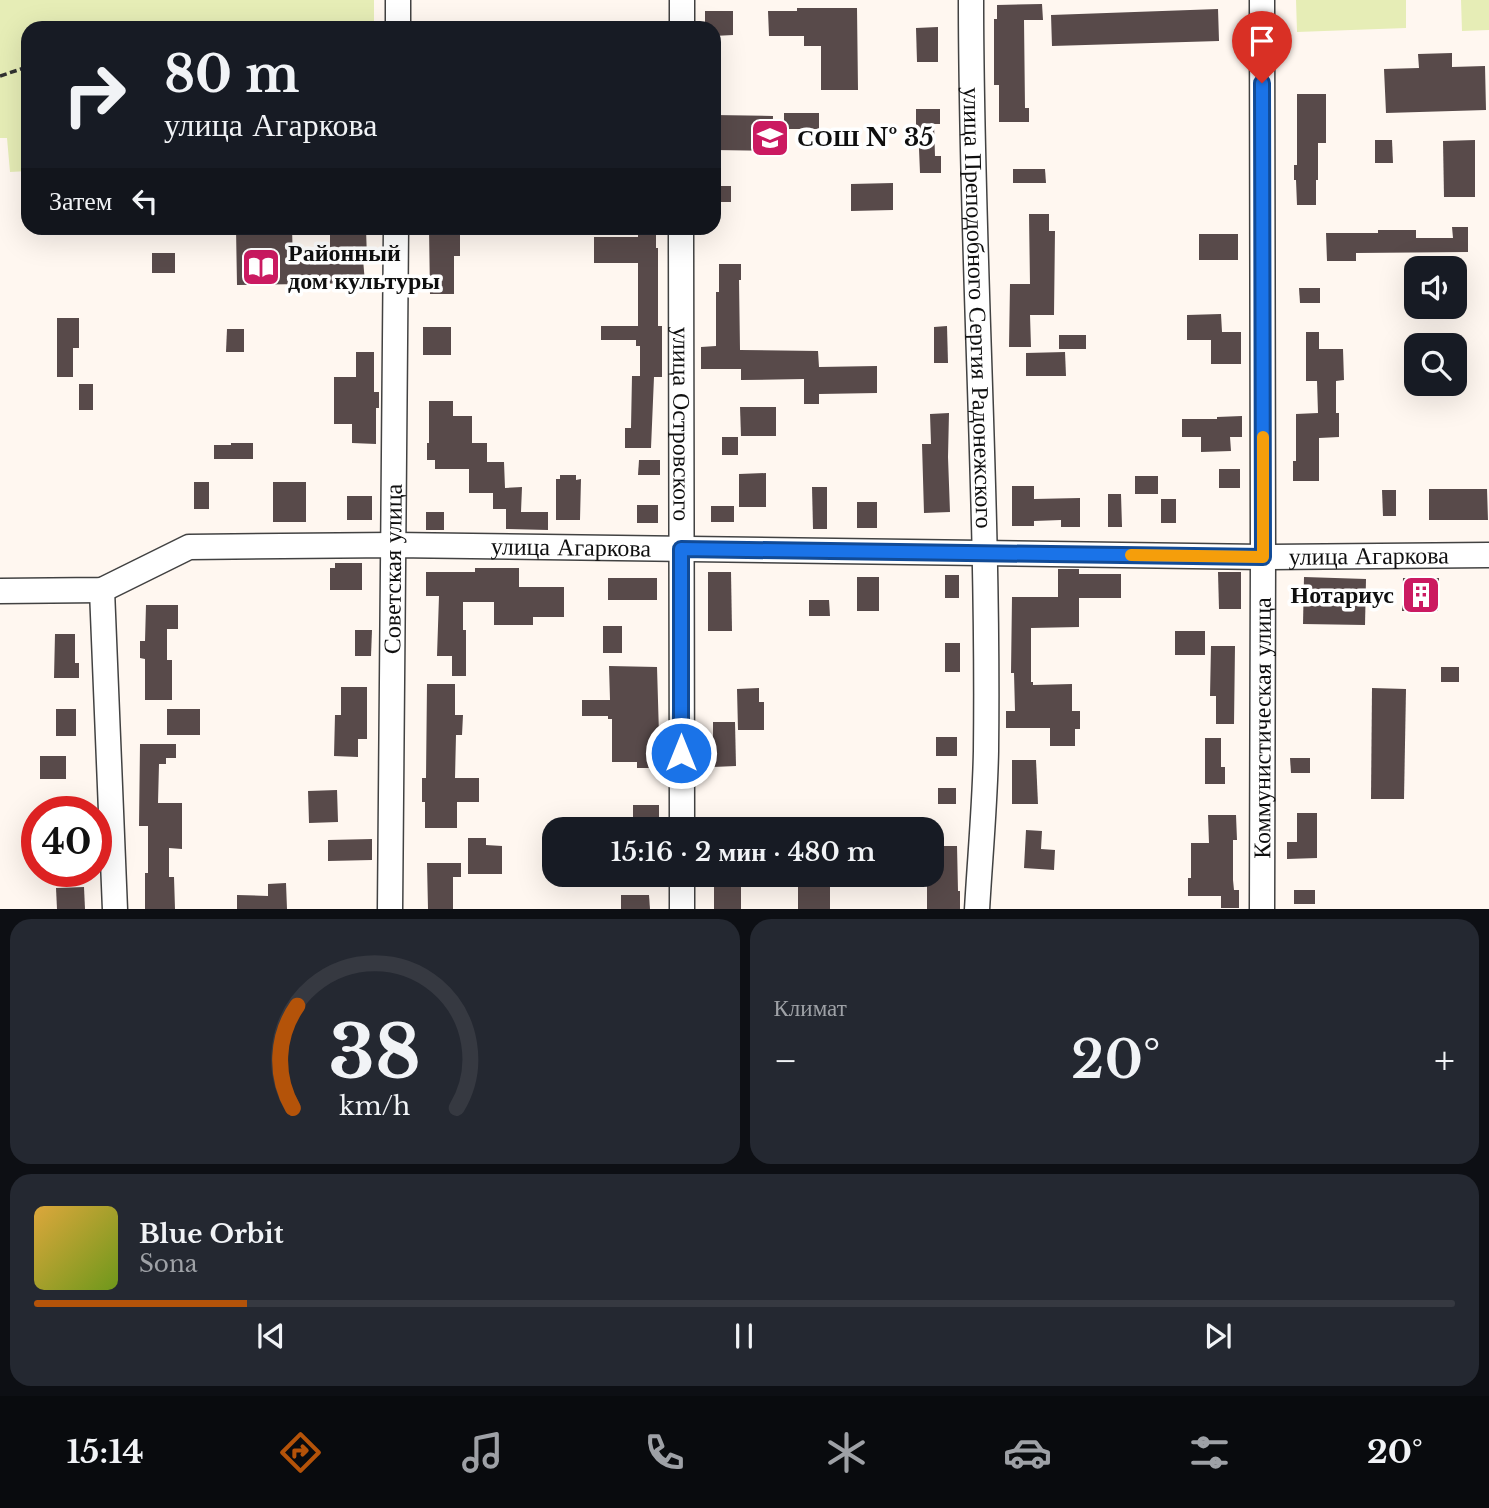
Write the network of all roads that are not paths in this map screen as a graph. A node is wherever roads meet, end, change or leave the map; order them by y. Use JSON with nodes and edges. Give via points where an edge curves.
{"nodes":[{"id":1,"x":398,"y":0,"type":"edge"},
{"id":2,"x":682,"y":0,"type":"edge"},
{"id":3,"x":971,"y":0,"type":"edge"},
{"id":4,"x":1262,"y":0,"type":"edge"},
{"id":5,"x":398,"y":21,"type":"edge"},
{"id":6,"x":682,"y":21,"type":"edge"},
{"id":7,"x":396,"y":235,"type":"edge"},
{"id":8,"x":681,"y":235,"type":"edge"},
{"id":9,"x":394,"y":545,"type":"junction"},
{"id":10,"x":681,"y":549,"type":"junction"},
{"id":11,"x":985,"y":552,"type":"junction"},
{"id":12,"x":1489,"y":555,"type":"edge"},
{"id":13,"x":1263,"y":557,"type":"junction"},
{"id":14,"x":103,"y":590,"type":"junction"},
{"id":15,"x":0,"y":592,"type":"edge"},
{"id":16,"x":682,"y":817,"type":"edge"},
{"id":17,"x":682,"y":887,"type":"edge"},
{"id":18,"x":116,"y":909,"type":"edge"},
{"id":19,"x":390,"y":909,"type":"edge"},
{"id":20,"x":682,"y":909,"type":"edge"},
{"id":21,"x":976,"y":909,"type":"edge"},
{"id":22,"x":1262,"y":909,"type":"edge"}],
"edges":[{"from":1,"to":5,"type":"street"},
{"from":2,"to":6,"type":"street"},
{"from":3,"to":11,"type":"street","name":"улица Преподобного Сергия Радонежского"},
{"from":4,"to":13,"type":"street","name":"Коммунистическая улица"},
{"from":7,"to":9,"type":"street","name":"Советская улица"},
{"from":8,"to":10,"type":"street","name":"улица Островского"},
{"from":9,"to":10,"type":"street","name":"улица Агаркова"},
{"from":9,"to":14,"type":"street","name":"улица Агаркова","via":[[190,548]]},
{"from":9,"to":19,"type":"street","name":"Советская улица"},
{"from":10,"to":11,"type":"street","name":"улица Агаркова"},
{"from":10,"to":16,"type":"street","name":"улица Островского"},
{"from":11,"to":13,"type":"street","name":"улица Агаркова"},
{"from":11,"to":21,"type":"street","name":"улица Преподобного Сергия Радонежского","via":[[986,753]]},
{"from":12,"to":13,"type":"street","name":"улица Агаркова"},
{"from":13,"to":22,"type":"street","name":"Коммунистическая улица"},
{"from":14,"to":15,"type":"street","name":"улица Агаркова"},
{"from":14,"to":18,"type":"street"},
{"from":17,"to":20,"type":"street"}]}
